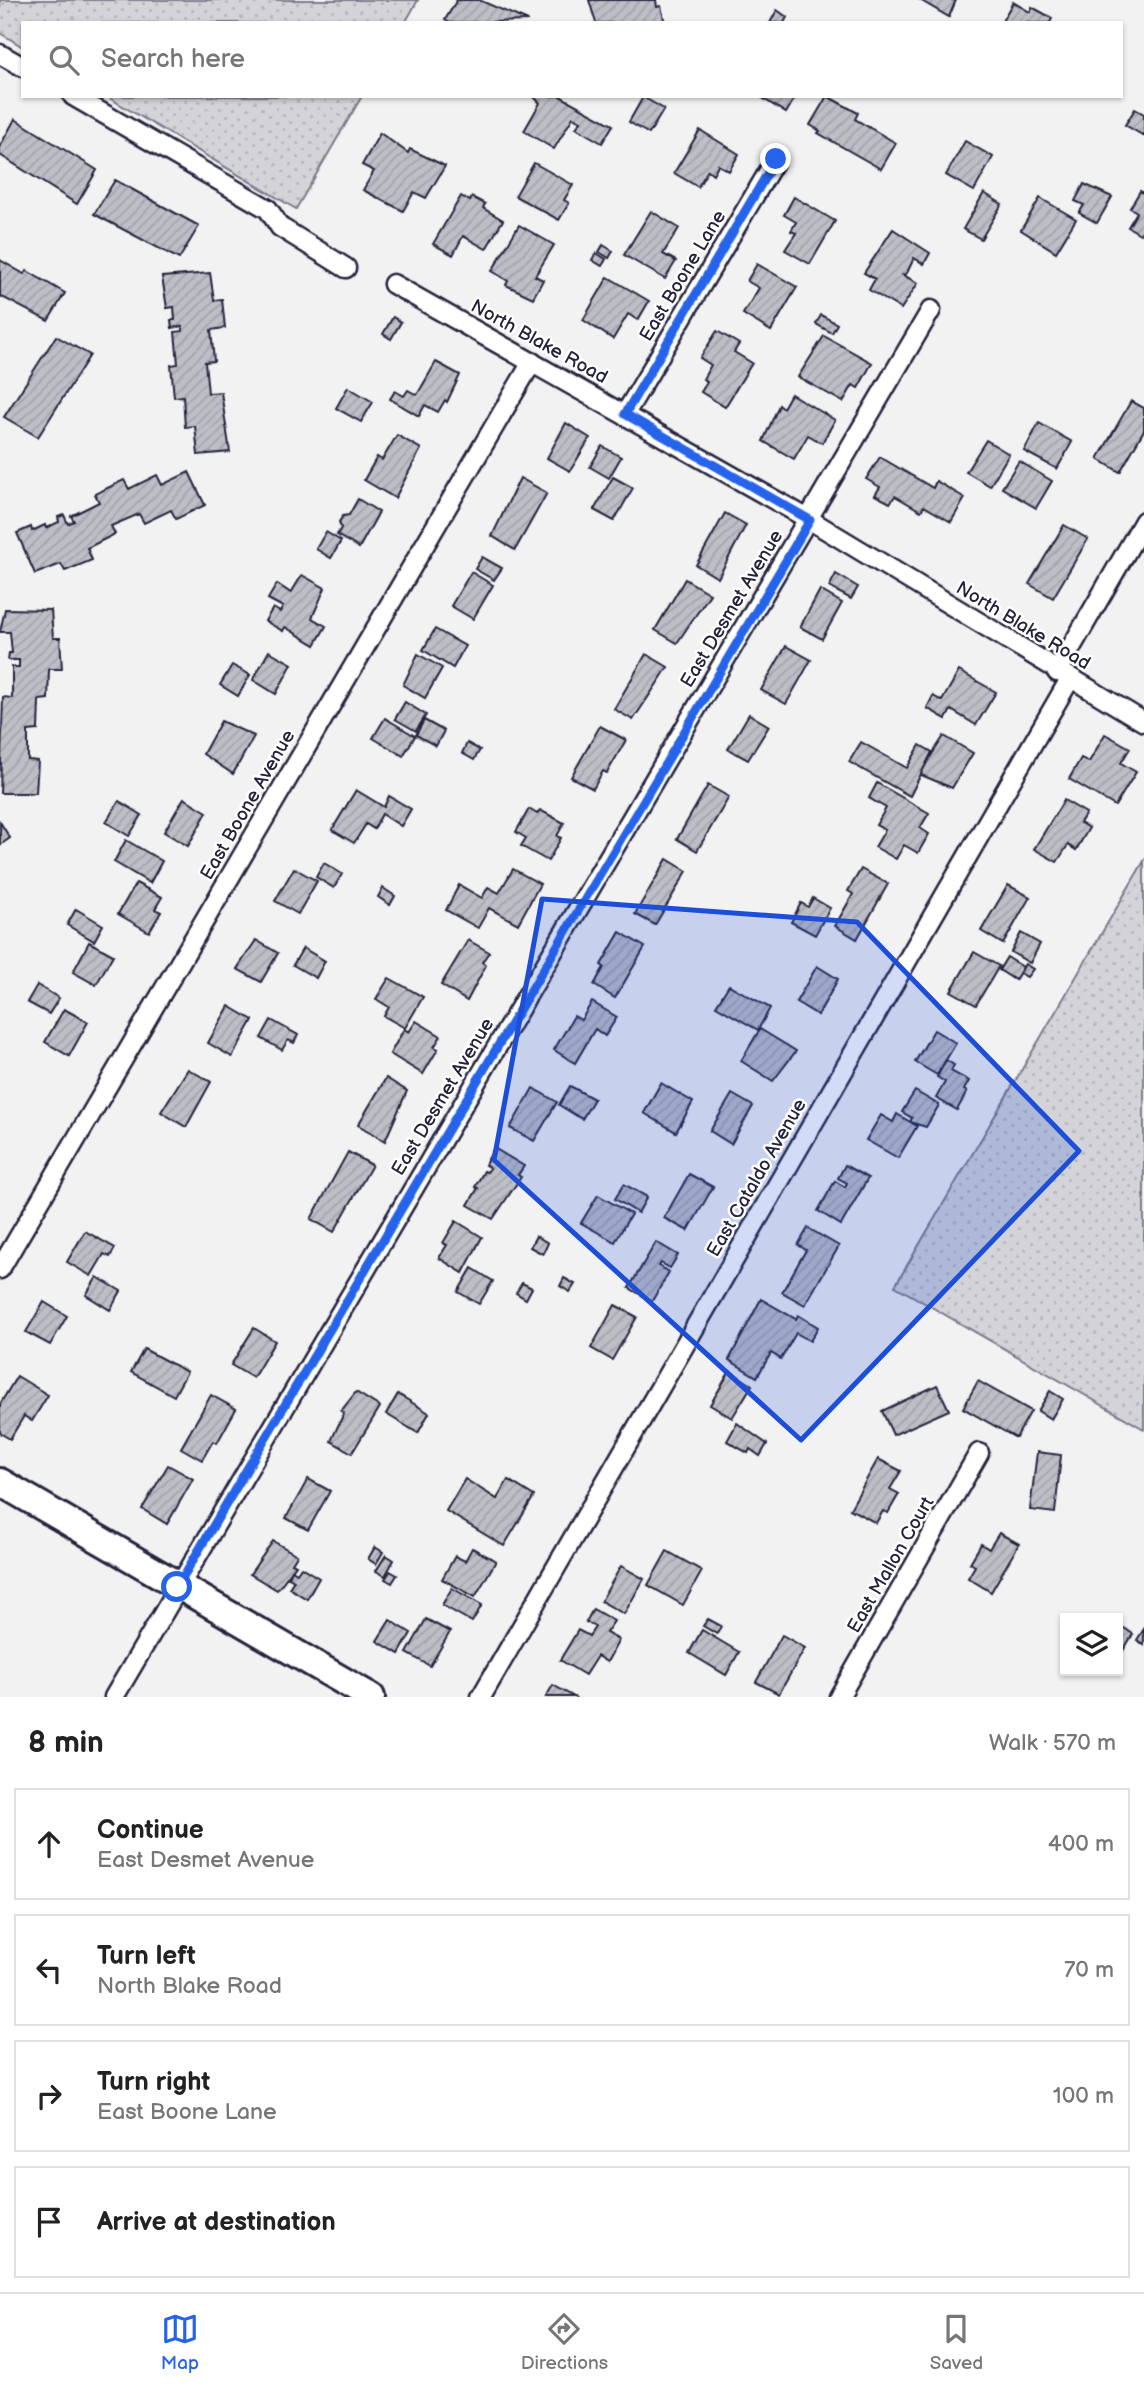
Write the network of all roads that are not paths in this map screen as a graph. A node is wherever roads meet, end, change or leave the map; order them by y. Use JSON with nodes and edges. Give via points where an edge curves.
{"nodes":[{"id":1,"x":0,"y":54,"type":"edge"},
{"id":2,"x":21,"y":66,"type":"edge"},
{"id":3,"x":76,"y":98,"type":"edge"},
{"id":4,"x":776,"y":159,"type":"dead end"},
{"id":5,"x":346,"y":268,"type":"dead end"},
{"id":6,"x":393,"y":284,"type":"dead end"},
{"id":7,"x":932,"y":310,"type":"dead end"},
{"id":8,"x":532,"y":362,"type":"junction"},
{"id":9,"x":625,"y":414,"type":"junction"},
{"id":10,"x":810,"y":520,"type":"junction"},
{"id":11,"x":1144,"y":521,"type":"edge"},
{"id":12,"x":1063,"y":675,"type":"junction"},
{"id":13,"x":1144,"y":722,"type":"edge"},
{"id":14,"x":0,"y":1269,"type":"edge"},
{"id":15,"x":979,"y":1453,"type":"dead end"},
{"id":16,"x":0,"y":1482,"type":"edge"},
{"id":17,"x":177,"y":1587,"type":"junction"},
{"id":18,"x":114,"y":1697,"type":"edge"},
{"id":19,"x":371,"y":1697,"type":"edge"},
{"id":20,"x":481,"y":1697,"type":"edge"},
{"id":21,"x":839,"y":1697,"type":"edge"}],
"edges":[{"from":1,"to":2,"type":"street"},
{"from":3,"to":5,"type":"street","via":[[268,209],[280,227]]},
{"from":4,"to":9,"type":"street","name":"East Boone Lane"},
{"from":6,"to":8,"type":"street","name":"North Blake Road"},
{"from":7,"to":10,"type":"street"},
{"from":8,"to":9,"type":"street","name":"North Blake Road"},
{"from":8,"to":14,"type":"street","name":"East Boone Avenue"},
{"from":9,"to":10,"type":"street","name":"North Blake Road"},
{"from":10,"to":12,"type":"street","name":"North Blake Road"},
{"from":10,"to":17,"type":"street","name":"East Desmet Avenue"},
{"from":11,"to":12,"type":"street","name":"East Cataldo Avenue"},
{"from":12,"to":13,"type":"street","name":"North Blake Road"},
{"from":12,"to":20,"type":"street","name":"East Cataldo Avenue"},
{"from":15,"to":21,"type":"street","name":"East Mallon Court"},
{"from":16,"to":17,"type":"street"},
{"from":17,"to":18,"type":"street","name":"East Desmet Avenue"},
{"from":17,"to":19,"type":"street"}]}
